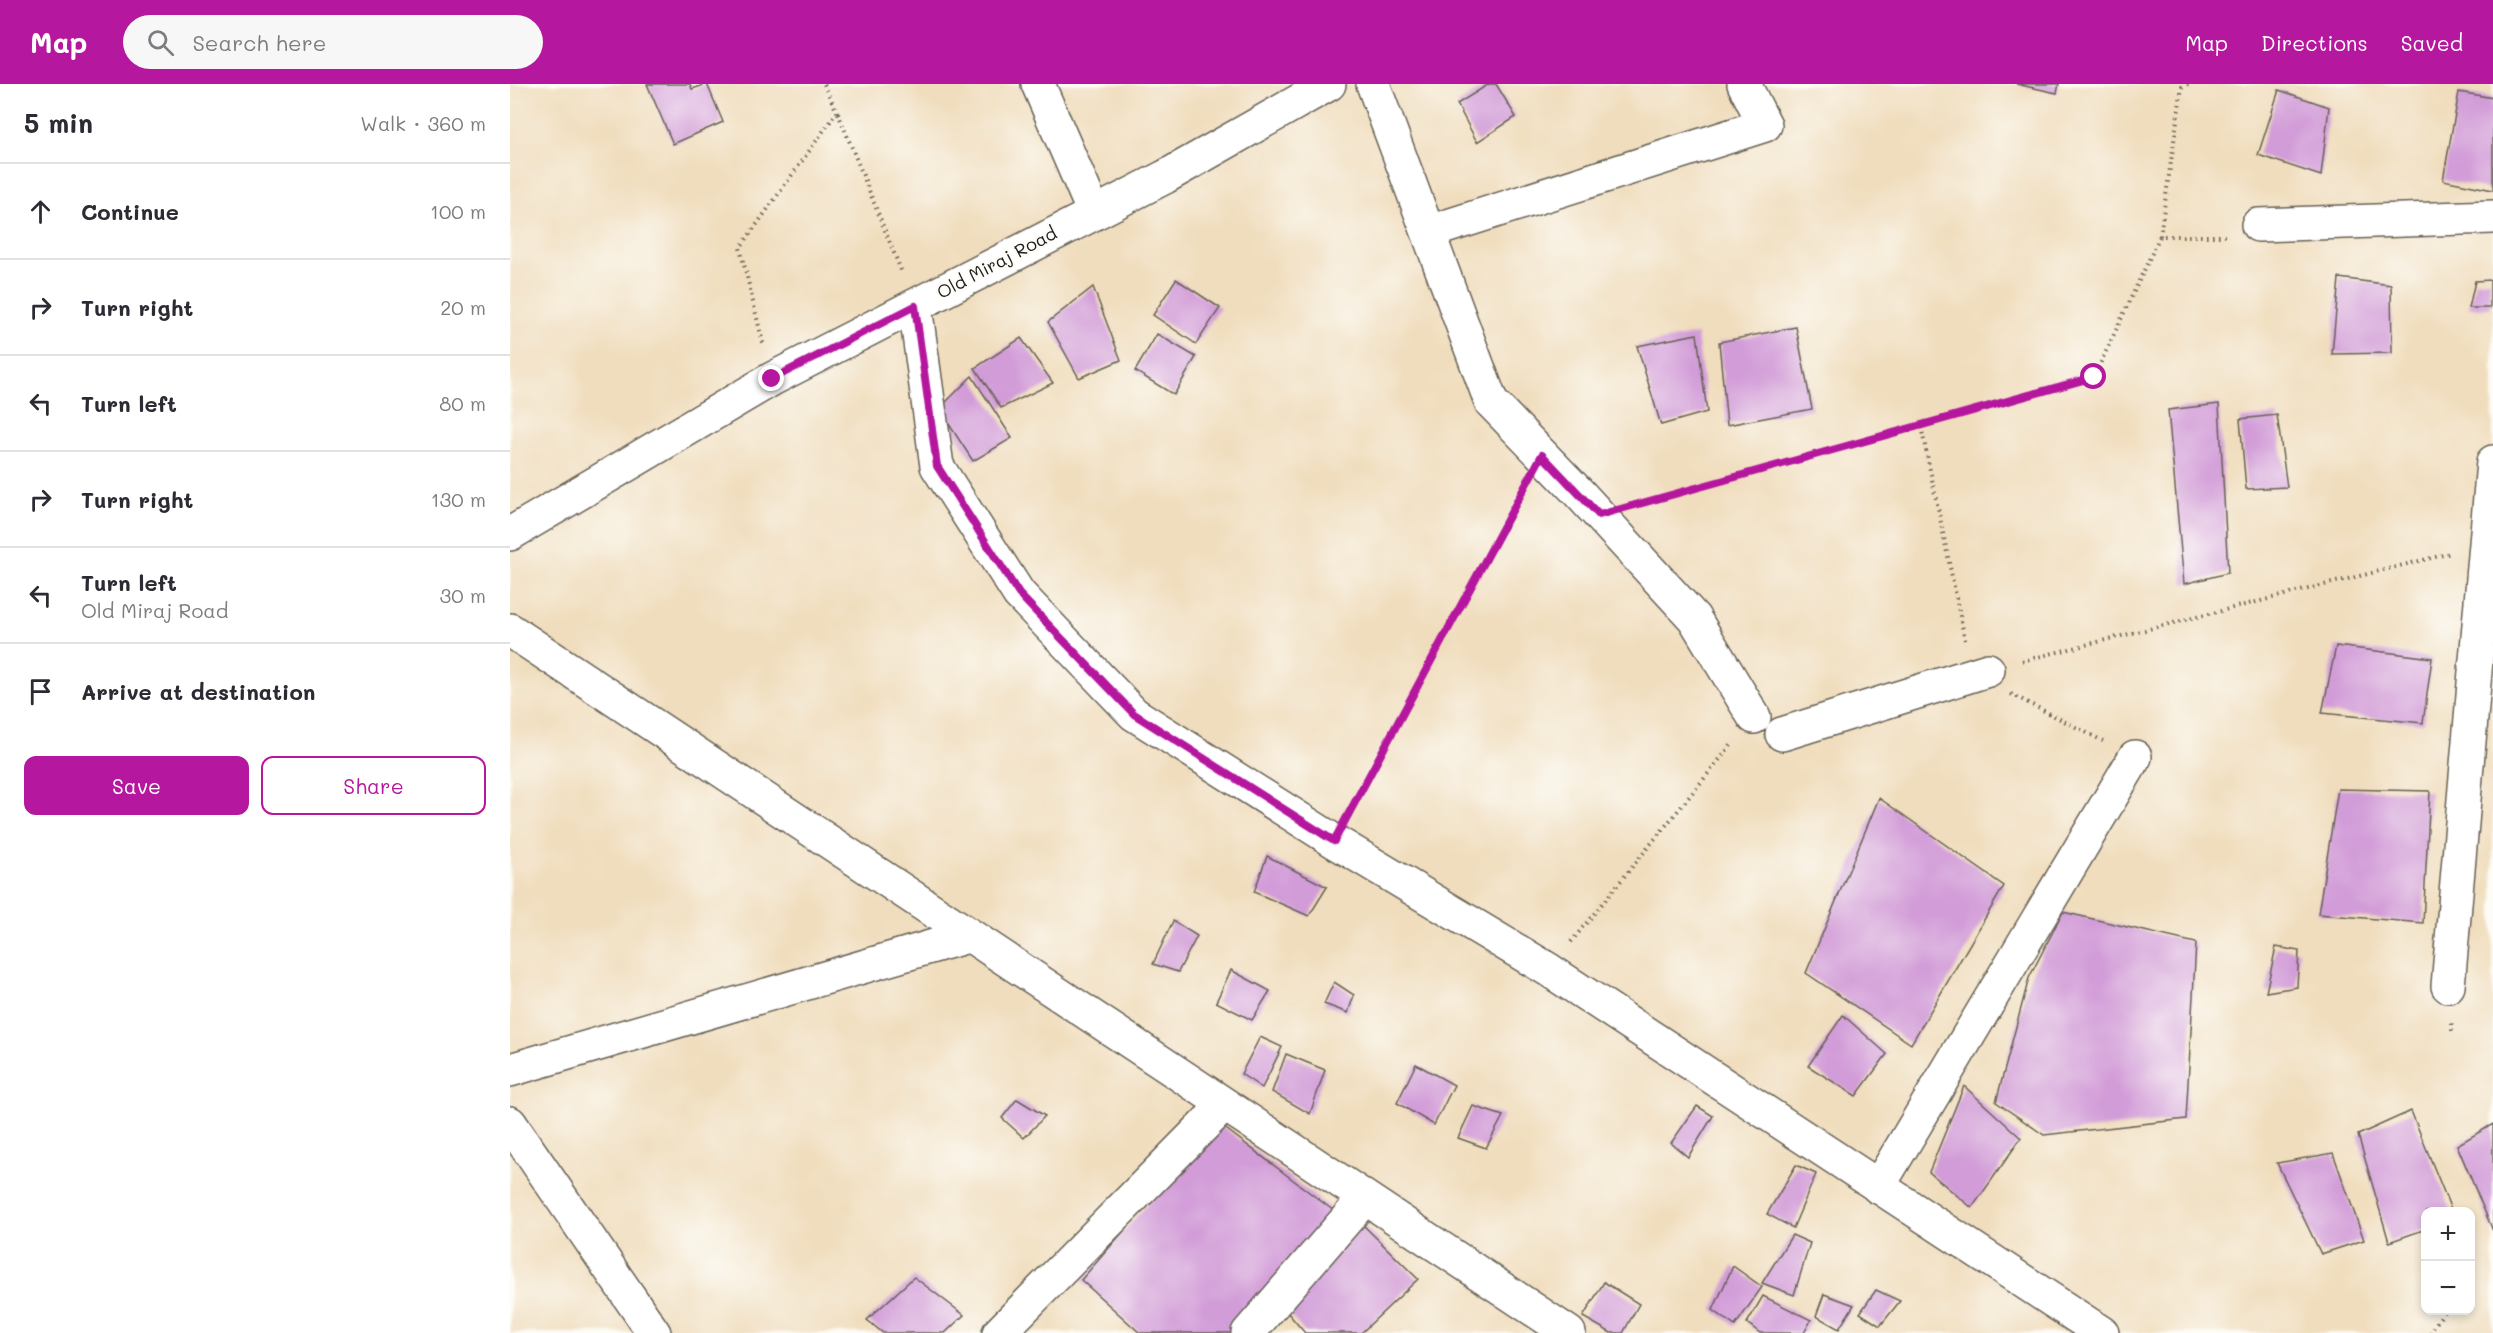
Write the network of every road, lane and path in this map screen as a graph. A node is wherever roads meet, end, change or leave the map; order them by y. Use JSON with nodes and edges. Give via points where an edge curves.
{"nodes":[{"id":1,"x":824,"y":84,"type":"edge"},
{"id":2,"x":1038,"y":84,"type":"edge"},
{"id":3,"x":1329,"y":84,"type":"edge"},
{"id":4,"x":1373,"y":84,"type":"edge"},
{"id":5,"x":1744,"y":84,"type":"edge"},
{"id":6,"x":2188,"y":84,"type":"edge"},
{"id":7,"x":837,"y":112,"type":"junction"},
{"id":8,"x":1094,"y":213,"type":"junction"},
{"id":9,"x":2493,"y":217,"type":"edge"},
{"id":10,"x":2245,"y":231,"type":"joint"},
{"id":11,"x":1429,"y":232,"type":"junction"},
{"id":12,"x":2160,"y":236,"type":"junction"},
{"id":13,"x":915,"y":306,"type":"junction"},
{"id":14,"x":772,"y":379,"type":"junction"},
{"id":15,"x":1921,"y":426,"type":"junction"},
{"id":16,"x":1542,"y":455,"type":"junction"},
{"id":17,"x":2493,"y":462,"type":"edge"},
{"id":18,"x":1599,"y":515,"type":"junction"},
{"id":19,"x":510,"y":534,"type":"edge"},
{"id":20,"x":2463,"y":550,"type":"dead end"},
{"id":21,"x":510,"y":630,"type":"edge"},
{"id":22,"x":1980,"y":672,"type":"junction"},
{"id":23,"x":1754,"y":717,"type":"joint"},
{"id":24,"x":1782,"y":734,"type":"dead end"},
{"id":25,"x":2135,"y":758,"type":"joint"},
{"id":26,"x":1334,"y":841,"type":"junction"},
{"id":27,"x":968,"y":936,"type":"junction"},
{"id":28,"x":1549,"y":970,"type":"junction"},
{"id":29,"x":2448,"y":986,"type":"dead end"},
{"id":30,"x":510,"y":1070,"type":"edge"},
{"id":31,"x":1224,"y":1106,"type":"junction"},
{"id":32,"x":510,"y":1123,"type":"edge"},
{"id":33,"x":1878,"y":1187,"type":"junction"},
{"id":34,"x":1365,"y":1198,"type":"junction"},
{"id":35,"x":2442,"y":1315,"type":"edge"},
{"id":36,"x":1549,"y":1328,"type":"edge"},
{"id":37,"x":654,"y":1333,"type":"edge"},
{"id":38,"x":999,"y":1333,"type":"edge"},
{"id":39,"x":1248,"y":1333,"type":"edge"},
{"id":40,"x":2102,"y":1333,"type":"edge"},
{"id":41,"x":2430,"y":1333,"type":"edge"}],
"edges":[{"from":1,"to":7,"type":"path"},
{"from":2,"to":8,"type":"street"},
{"from":3,"to":8,"type":"street","name":"Old Miraj Road"},
{"from":4,"to":11,"type":"street"},
{"from":5,"to":11,"type":"street","via":[[1765,125]]},
{"from":6,"to":12,"type":"path","via":[[2182,87]]},
{"from":7,"to":13,"type":"path"},
{"from":7,"to":14,"type":"path","via":[[740,248]]},
{"from":8,"to":13,"type":"street","name":"Old Miraj Road"},
{"from":9,"to":10,"type":"street"},
{"from":10,"to":12,"type":"path"},
{"from":11,"to":16,"type":"street","via":[[1491,402]]},
{"from":12,"to":15,"type":"path","via":[[2094,377]]},
{"from":13,"to":14,"type":"street","name":"Old Miraj Road"},
{"from":13,"to":26,"type":"street","via":[[937,466],[1019,594],[1134,714]]},
{"from":14,"to":19,"type":"street","name":"Old Miraj Road"},
{"from":15,"to":18,"type":"path"},
{"from":15,"to":22,"type":"path"},
{"from":16,"to":18,"type":"street"},
{"from":16,"to":26,"type":"path"},
{"from":17,"to":29,"type":"street"},
{"from":18,"to":23,"type":"street","via":[[1694,618]]},
{"from":20,"to":22,"type":"path"},
{"from":21,"to":27,"type":"street"},
{"from":22,"to":24,"type":"street"},
{"from":22,"to":25,"type":"path"},
{"from":23,"to":28,"type":"path"},
{"from":25,"to":33,"type":"street"},
{"from":26,"to":28,"type":"street"},
{"from":27,"to":30,"type":"street"},
{"from":27,"to":31,"type":"street"},
{"from":28,"to":33,"type":"street"},
{"from":31,"to":34,"type":"street"},
{"from":31,"to":38,"type":"street"},
{"from":32,"to":37,"type":"street"},
{"from":33,"to":40,"type":"street"},
{"from":34,"to":36,"type":"street"},
{"from":34,"to":39,"type":"street"},
{"from":35,"to":41,"type":"path"}]}
